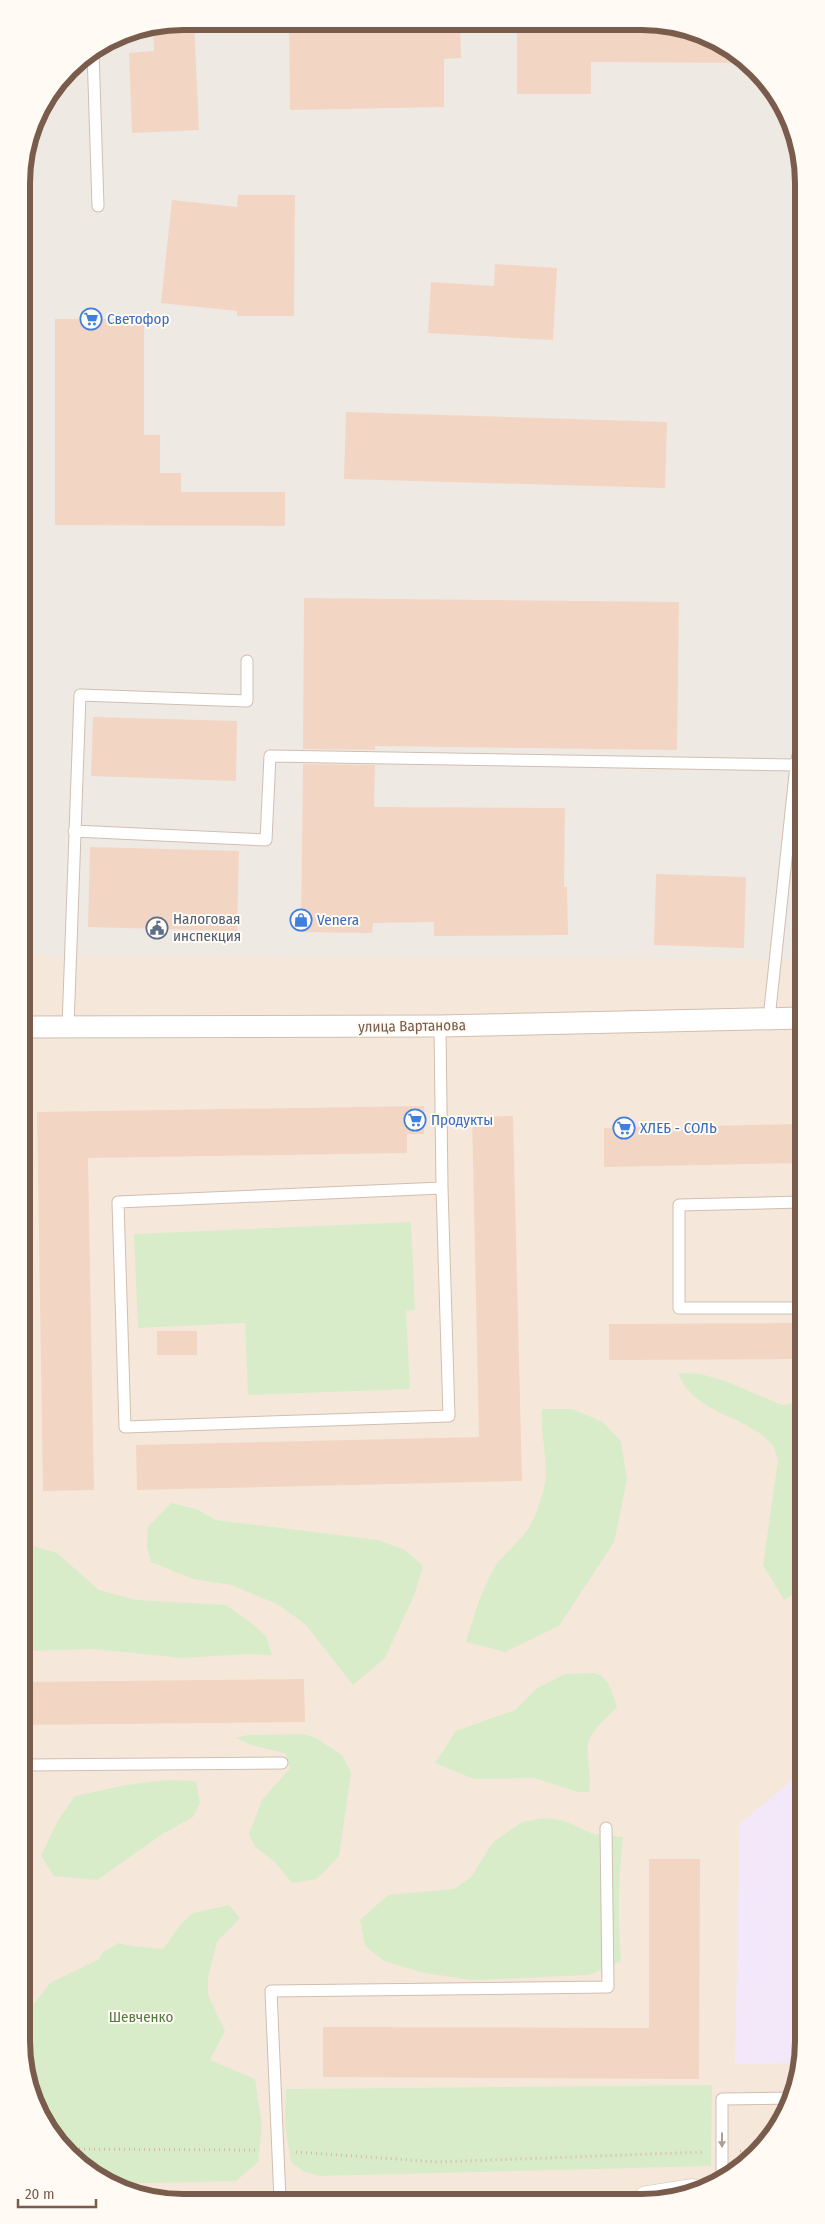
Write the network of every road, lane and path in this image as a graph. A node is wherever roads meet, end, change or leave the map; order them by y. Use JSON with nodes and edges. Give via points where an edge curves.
{"nodes":[{"id":1,"x":93,"y":60,"type":"edge"},
{"id":2,"x":98,"y":206,"type":"dead end"},
{"id":3,"x":247,"y":661,"type":"dead end"},
{"id":4,"x":795,"y":765,"type":"edge"},
{"id":5,"x":795,"y":774,"type":"edge"},
{"id":6,"x":74,"y":830,"type":"junction"},
{"id":7,"x":795,"y":1018,"type":"edge"},
{"id":8,"x":769,"y":1019,"type":"junction"},
{"id":9,"x":440,"y":1026,"type":"junction"},
{"id":10,"x":30,"y":1027,"type":"edge"},
{"id":11,"x":68,"y":1027,"type":"junction"},
{"id":12,"x":442,"y":1188,"type":"junction"},
{"id":13,"x":795,"y":1202,"type":"edge"},
{"id":14,"x":795,"y":1308,"type":"edge"},
{"id":15,"x":282,"y":1763,"type":"dead end"},
{"id":16,"x":30,"y":1765,"type":"edge"},
{"id":17,"x":606,"y":1828,"type":"dead end"},
{"id":18,"x":784,"y":2098,"type":"edge"},
{"id":19,"x":75,"y":2149,"type":"edge"},
{"id":20,"x":278,"y":2150,"type":"junction"},
{"id":21,"x":748,"y":2151,"type":"edge"},
{"id":22,"x":722,"y":2152,"type":"junction"},
{"id":23,"x":722,"y":2171,"type":"edge"},
{"id":24,"x":280,"y":2194,"type":"edge"}],
"edges":[{"from":1,"to":2,"type":"lane"},
{"from":3,"to":6,"type":"lane","via":[[247,701],[80,695]]},
{"from":4,"to":6,"type":"lane","via":[[270,756],[266,840]]},
{"from":5,"to":8,"type":"lane"},
{"from":6,"to":11,"type":"lane"},
{"from":7,"to":8,"type":"street","name":"улица Вартанова"},
{"from":8,"to":9,"type":"street","name":"улица Вартанова"},
{"from":9,"to":11,"type":"street","name":"улица Вартанова"},
{"from":9,"to":12,"type":"lane"},
{"from":10,"to":11,"type":"street","name":"улица Вартанова"},
{"from":12,"to":12,"type":"lane","via":[[118,1202],[124,1427],[449,1416]]},
{"from":13,"to":14,"type":"lane","via":[[679,1205],[679,1308]]},
{"from":15,"to":16,"type":"lane"},
{"from":17,"to":20,"type":"lane","via":[[608,1987],[271,1991]]},
{"from":18,"to":22,"type":"lane","one_way":true,"via":[[722,2099]]},
{"from":19,"to":20,"type":"path"},
{"from":20,"to":22,"type":"path","via":[[438,2162]]},
{"from":20,"to":24,"type":"lane"},
{"from":21,"to":22,"type":"path"},
{"from":22,"to":23,"type":"lane"}]}
